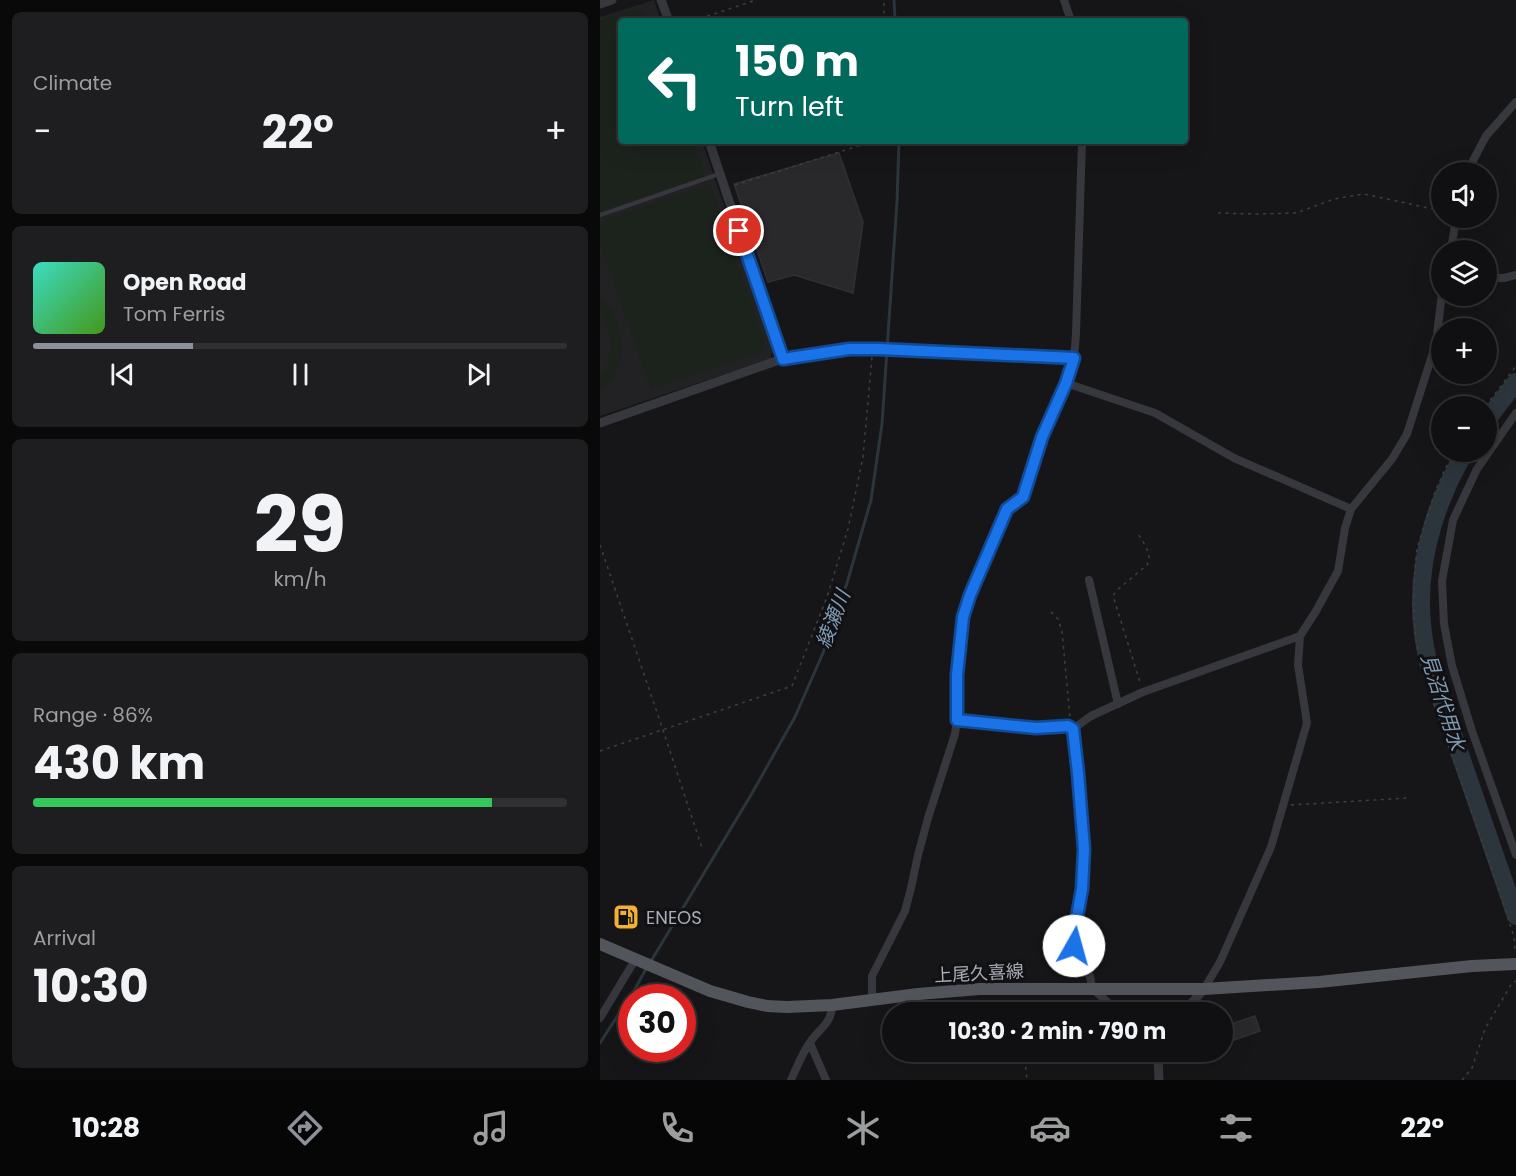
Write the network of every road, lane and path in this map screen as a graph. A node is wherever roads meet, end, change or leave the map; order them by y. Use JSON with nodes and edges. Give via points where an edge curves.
{"nodes":[{"id":1,"x":612,"y":0,"type":"edge"},
{"id":2,"x":661,"y":0,"type":"edge"},
{"id":3,"x":756,"y":0,"type":"edge"},
{"id":4,"x":884,"y":0,"type":"edge"},
{"id":5,"x":1064,"y":0,"type":"edge"},
{"id":6,"x":600,"y":4,"type":"edge"},
{"id":7,"x":668,"y":18,"type":"edge"},
{"id":8,"x":702,"y":18,"type":"edge"},
{"id":9,"x":884,"y":18,"type":"edge"},
{"id":10,"x":1070,"y":18,"type":"edge"},
{"id":11,"x":1516,"y":102,"type":"edge"},
{"id":12,"x":710,"y":144,"type":"edge"},
{"id":13,"x":864,"y":144,"type":"edge"},
{"id":14,"x":1082,"y":144,"type":"edge"},
{"id":15,"x":1472,"y":162,"type":"edge"},
{"id":16,"x":719,"y":173,"type":"junction"},
{"id":17,"x":724,"y":188,"type":"junction"},
{"id":18,"x":1431,"y":209,"type":"edge"},
{"id":19,"x":1218,"y":213,"type":"dead end"},
{"id":20,"x":600,"y":215,"type":"edge"},
{"id":21,"x":1516,"y":275,"type":"edge"},
{"id":22,"x":1497,"y":278,"type":"edge"},
{"id":23,"x":1440,"y":306,"type":"edge"},
{"id":24,"x":873,"y":350,"type":"junction"},
{"id":25,"x":1074,"y":358,"type":"junction"},
{"id":26,"x":783,"y":359,"type":"junction"},
{"id":27,"x":1516,"y":366,"type":"edge"},
{"id":28,"x":1066,"y":383,"type":"junction"},
{"id":29,"x":1494,"y":396,"type":"edge"},
{"id":30,"x":1516,"y":413,"type":"edge"},
{"id":31,"x":600,"y":423,"type":"edge"},
{"id":32,"x":1449,"y":462,"type":"edge"},
{"id":33,"x":1351,"y":509,"type":"junction"},
{"id":34,"x":1139,"y":535,"type":"dead end"},
{"id":35,"x":600,"y":545,"type":"edge"},
{"id":36,"x":1089,"y":580,"type":"dead end"},
{"id":37,"x":1051,"y":612,"type":"dead end"},
{"id":38,"x":1300,"y":636,"type":"junction"},
{"id":39,"x":1143,"y":692,"type":"junction"},
{"id":40,"x":1118,"y":704,"type":"junction"},
{"id":41,"x":957,"y":720,"type":"junction"},
{"id":42,"x":1071,"y":727,"type":"junction"},
{"id":43,"x":663,"y":730,"type":"junction"},
{"id":44,"x":600,"y":751,"type":"edge"},
{"id":45,"x":1408,"y":798,"type":"dead end"},
{"id":46,"x":1284,"y":806,"type":"junction"},
{"id":47,"x":703,"y":851,"type":"dead end"},
{"id":48,"x":1516,"y":855,"type":"edge"},
{"id":49,"x":600,"y":944,"type":"edge"},
{"id":50,"x":1515,"y":955,"type":"edge"},
{"id":51,"x":636,"y":960,"type":"junction"},
{"id":52,"x":1516,"y":964,"type":"edge"},
{"id":53,"x":1516,"y":981,"type":"edge"},
{"id":54,"x":1092,"y":988,"type":"junction"},
{"id":55,"x":1204,"y":989,"type":"junction"},
{"id":56,"x":872,"y":1001,"type":"junction"},
{"id":57,"x":1107,"y":1002,"type":"edge"},
{"id":58,"x":1193,"y":1002,"type":"edge"},
{"id":59,"x":832,"y":1005,"type":"junction"},
{"id":60,"x":600,"y":1018,"type":"edge"},
{"id":61,"x":810,"y":1043,"type":"junction"},
{"id":62,"x":1025,"y":1062,"type":"edge"},
{"id":63,"x":1158,"y":1062,"type":"edge"},
{"id":64,"x":790,"y":1080,"type":"edge"},
{"id":65,"x":826,"y":1080,"type":"edge"},
{"id":66,"x":1027,"y":1080,"type":"edge"},
{"id":67,"x":1159,"y":1080,"type":"edge"},
{"id":68,"x":1462,"y":1080,"type":"edge"}],
"edges":[{"from":1,"to":6,"type":"street"},
{"from":2,"to":7,"type":"street"},
{"from":3,"to":8,"type":"path"},
{"from":4,"to":9,"type":"path"},
{"from":5,"to":10,"type":"street"},
{"from":11,"to":15,"type":"street","via":[[1486,136]]},
{"from":12,"to":16,"type":"street"},
{"from":13,"to":17,"type":"path"},
{"from":14,"to":25,"type":"street"},
{"from":16,"to":17,"type":"street"},
{"from":16,"to":20,"type":"lane"},
{"from":17,"to":26,"type":"street"},
{"from":18,"to":19,"type":"path","via":[[1364,194],[1334,199],[1296,213]]},
{"from":21,"to":22,"type":"street"},
{"from":23,"to":33,"type":"street","via":[[1436,343],[1407,434]]},
{"from":24,"to":25,"type":"street"},
{"from":24,"to":26,"type":"street","via":[[849,349]]},
{"from":24,"to":43,"type":"path","via":[[863,456],[848,528],[827,597],[792,686]]},
{"from":25,"to":28,"type":"street"},
{"from":26,"to":31,"type":"street"},
{"from":27,"to":29,"type":"path"},
{"from":28,"to":33,"type":"street","via":[[1155,413],[1234,458]]},
{"from":28,"to":41,"type":"street","via":[[1042,437],[1023,497],[1007,509],[970,595],[963,617],[958,664]]},
{"from":30,"to":48,"type":"street","via":[[1476,469],[1453,519],[1442,581],[1444,624],[1452,666]]},
{"from":32,"to":50,"type":"path","via":[[1417,548],[1416,641],[1427,684],[1508,916]]},
{"from":33,"to":38,"type":"street","via":[[1338,571]]},
{"from":34,"to":39,"type":"path","via":[[1150,561],[1113,596]]},
{"from":35,"to":43,"type":"path"},
{"from":36,"to":40,"type":"street"},
{"from":37,"to":42,"type":"path","via":[[1062,631]]},
{"from":38,"to":39,"type":"street"},
{"from":38,"to":46,"type":"street","via":[[1298,665],[1307,723]]},
{"from":39,"to":40,"type":"street"},
{"from":40,"to":42,"type":"street"},
{"from":41,"to":42,"type":"street","via":[[1036,728]]},
{"from":41,"to":56,"type":"street","via":[[905,911],[872,976]]},
{"from":42,"to":54,"type":"street","via":[[1084,849],[1074,958],[1090,976]]},
{"from":43,"to":44,"type":"path"},
{"from":43,"to":47,"type":"path"},
{"from":45,"to":46,"type":"path"},
{"from":46,"to":55,"type":"street","via":[[1271,847]]},
{"from":49,"to":51,"type":"main road","name":"上尾久喜線"},
{"from":51,"to":59,"type":"main road","name":"上尾久喜線","via":[[710,991],[748,1002],[788,1007]]},
{"from":51,"to":60,"type":"street"},
{"from":52,"to":55,"type":"main road","name":"上尾久喜線"},
{"from":53,"to":68,"type":"path","via":[[1485,1029],[1472,1068]]},
{"from":54,"to":55,"type":"main road","name":"上尾久喜線"},
{"from":54,"to":56,"type":"main road","name":"上尾久喜線","via":[[980,989]]},
{"from":54,"to":57,"type":"street"},
{"from":55,"to":58,"type":"street"},
{"from":56,"to":59,"type":"main road","name":"上尾久喜線"},
{"from":59,"to":61,"type":"street","via":[[832,1014]]},
{"from":61,"to":64,"type":"street"},
{"from":61,"to":65,"type":"street"},
{"from":62,"to":66,"type":"path"},
{"from":63,"to":67,"type":"street"}]}
